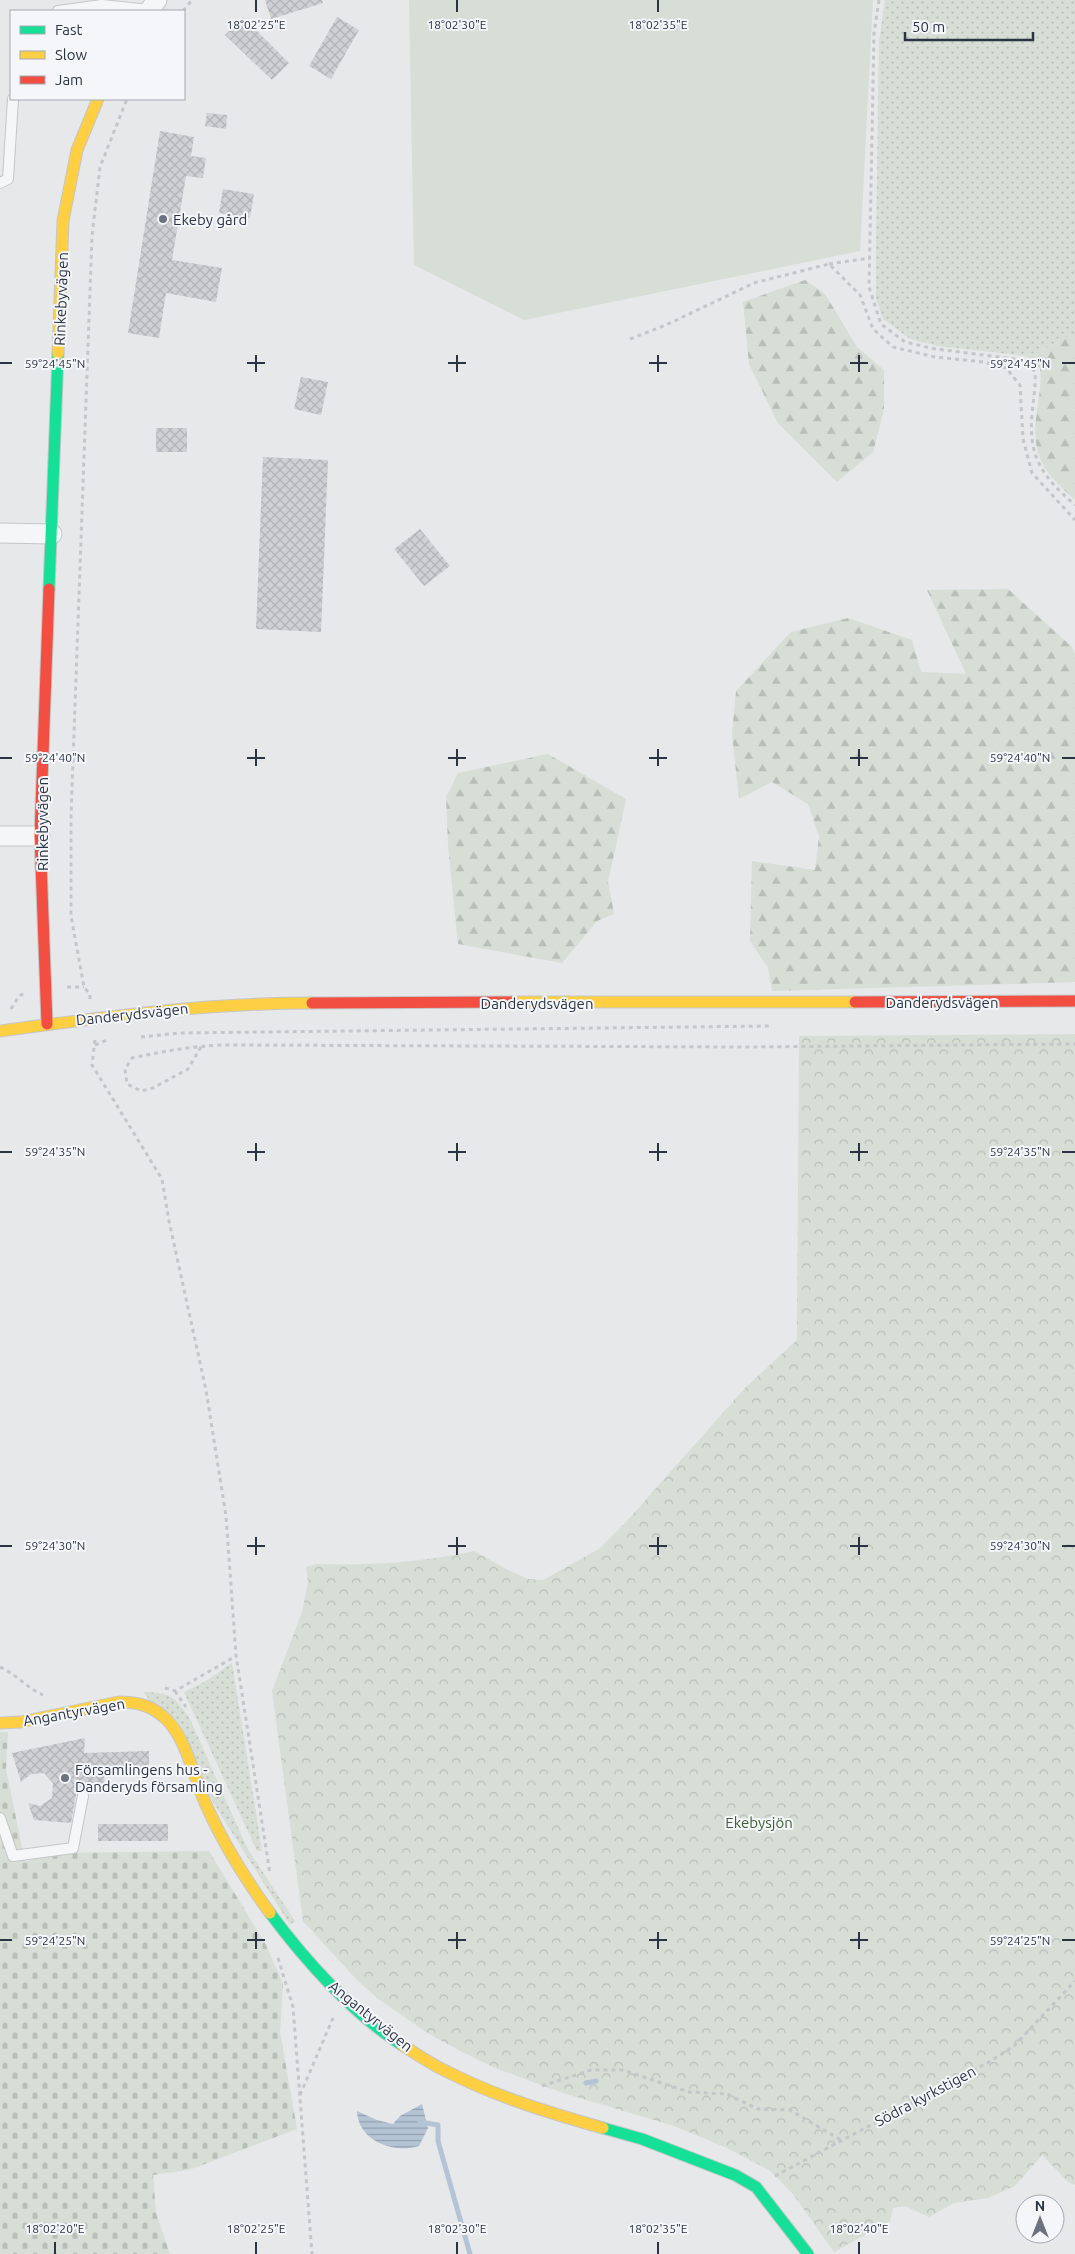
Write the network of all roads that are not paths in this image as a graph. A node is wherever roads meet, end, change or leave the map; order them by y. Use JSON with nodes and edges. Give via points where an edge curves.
{"nodes":[{"id":1,"x":152,"y":7,"type":"edge"},
{"id":2,"x":65,"y":10,"type":"edge"},
{"id":3,"x":13,"y":100,"type":"edge"},
{"id":4,"x":98,"y":100,"type":"edge"},
{"id":5,"x":0,"y":183,"type":"edge"},
{"id":6,"x":0,"y":533,"type":"edge"},
{"id":7,"x":52,"y":534,"type":"junction"},
{"id":8,"x":0,"y":836,"type":"edge"},
{"id":9,"x":40,"y":836,"type":"junction"},
{"id":10,"x":1075,"y":1001,"type":"edge"},
{"id":11,"x":48,"y":1024,"type":"junction"},
{"id":12,"x":0,"y":1032,"type":"edge"},
{"id":13,"x":0,"y":1723,"type":"edge"},
{"id":14,"x":83,"y":1796,"type":"dead end"},
{"id":15,"x":0,"y":1818,"type":"edge"},
{"id":16,"x":808,"y":2254,"type":"edge"}],
"edges":[{"from":1,"to":2,"type":"lane","via":[[102,5]]},
{"from":3,"to":5,"type":"lane","via":[[8,179]]},
{"from":4,"to":7,"type":"street","name":"Rinkebyvägen","via":[[77,150],[63,221]]},
{"from":6,"to":7,"type":"street"},
{"from":7,"to":9,"type":"street","name":"Rinkebyvägen"},
{"from":8,"to":9,"type":"street"},
{"from":9,"to":11,"type":"street","name":"Rinkebyvägen"},
{"from":10,"to":11,"type":"street","name":"Danderydsvägen","via":[[266,1003],[160,1010]]},
{"from":11,"to":12,"type":"street","name":"Danderydsvägen"},
{"from":13,"to":16,"type":"street","name":"Angantyrvägen","via":[[21,1722],[119,1702],[135,1702],[154,1708],[169,1722],[178,1738],[207,1808],[246,1880],[286,1934],[342,1997],[398,2042],[447,2072],[548,2112],[659,2145],[735,2175],[756,2187]]},
{"from":14,"to":15,"type":"lane","via":[[73,1848],[13,1856]]}]}
